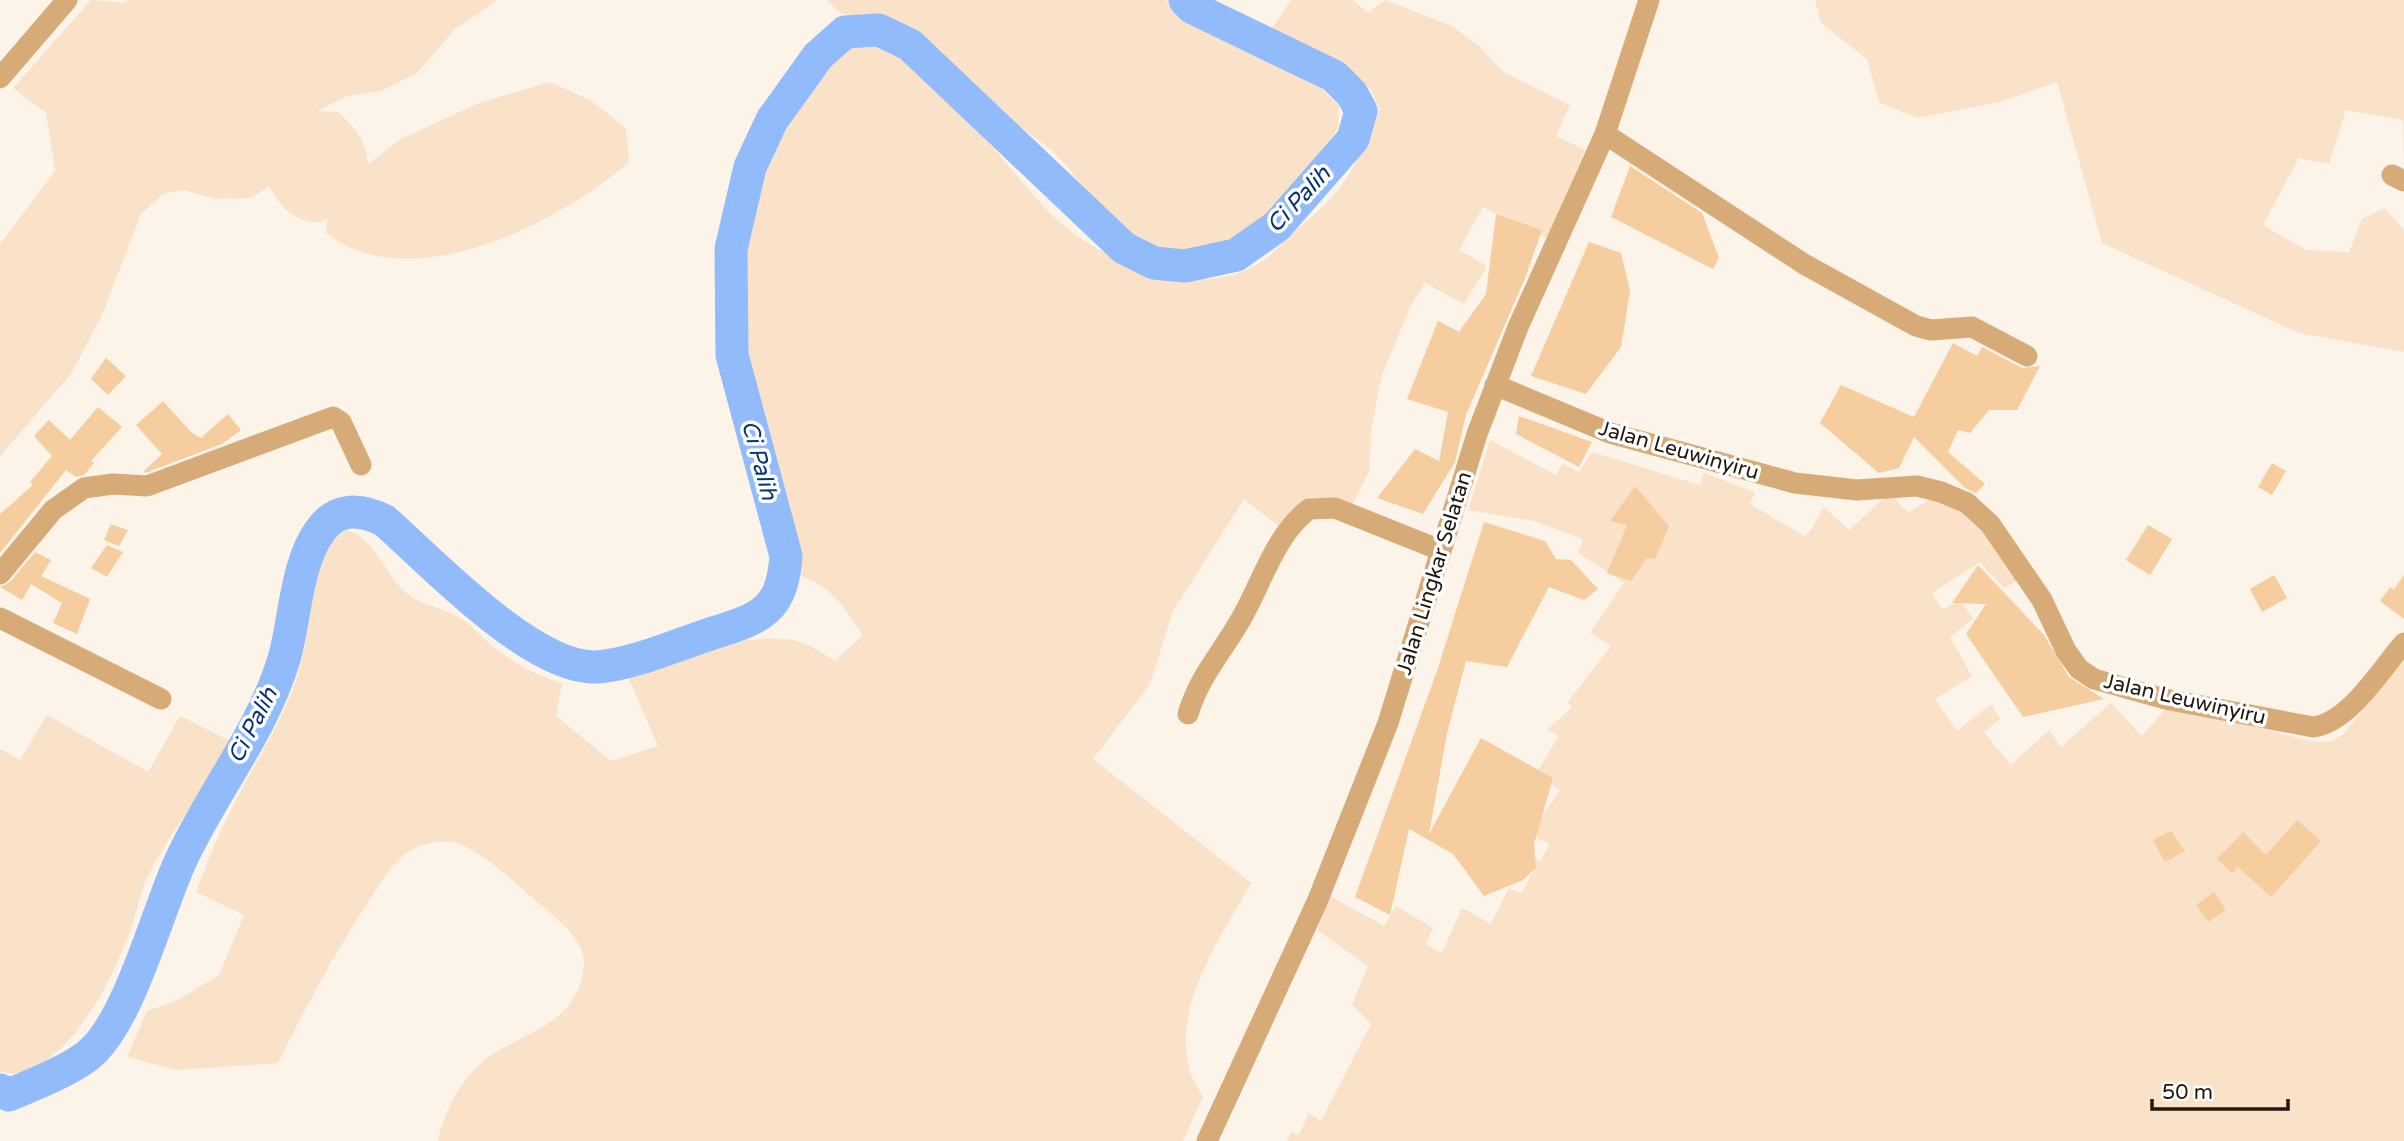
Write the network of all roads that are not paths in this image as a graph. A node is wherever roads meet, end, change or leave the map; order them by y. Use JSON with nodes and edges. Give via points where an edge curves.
{"nodes":[{"id":1,"x":67,"y":0,"type":"edge"},
{"id":2,"x":1649,"y":0,"type":"edge"},
{"id":3,"x":3,"y":69,"type":"edge"},
{"id":4,"x":1605,"y":134,"type":"junction"},
{"id":5,"x":2027,"y":356,"type":"dead end"},
{"id":6,"x":1495,"y":385,"type":"junction"},
{"id":7,"x":361,"y":465,"type":"dead end"},
{"id":8,"x":1440,"y":550,"type":"junction"},
{"id":9,"x":0,"y":574,"type":"edge"},
{"id":10,"x":0,"y":618,"type":"edge"},
{"id":11,"x":2404,"y":643,"type":"edge"},
{"id":12,"x":160,"y":699,"type":"dead end"},
{"id":13,"x":1188,"y":714,"type":"dead end"},
{"id":14,"x":1207,"y":1141,"type":"edge"}],
"edges":[{"from":1,"to":3,"type":"street"},
{"from":2,"to":4,"type":"street","name":"Jalan Lingkar Selatan"},
{"from":4,"to":5,"type":"street","via":[[1804,264],[1916,326],[1931,330],[1972,327]]},
{"from":4,"to":6,"type":"street","name":"Jalan Lingkar Selatan"},
{"from":6,"to":8,"type":"street","name":"Jalan Lingkar Selatan"},
{"from":6,"to":11,"type":"street","name":"Jalan Leuwinyiru","via":[[1610,433],[1796,483],[1857,490],[1926,486],[1967,503],[1990,524],[2042,600],[2079,669],[2112,685],[2179,702],[2322,726],[2343,714]]},
{"from":7,"to":9,"type":"street","via":[[341,422],[333,417],[147,486],[85,488],[53,510]]},
{"from":8,"to":13,"type":"street","via":[[1335,508],[1309,509],[1285,533],[1241,620],[1205,671]]},
{"from":8,"to":14,"type":"street","name":"Jalan Lingkar Selatan","via":[[1388,723],[1317,902]]},
{"from":10,"to":12,"type":"street"}]}
